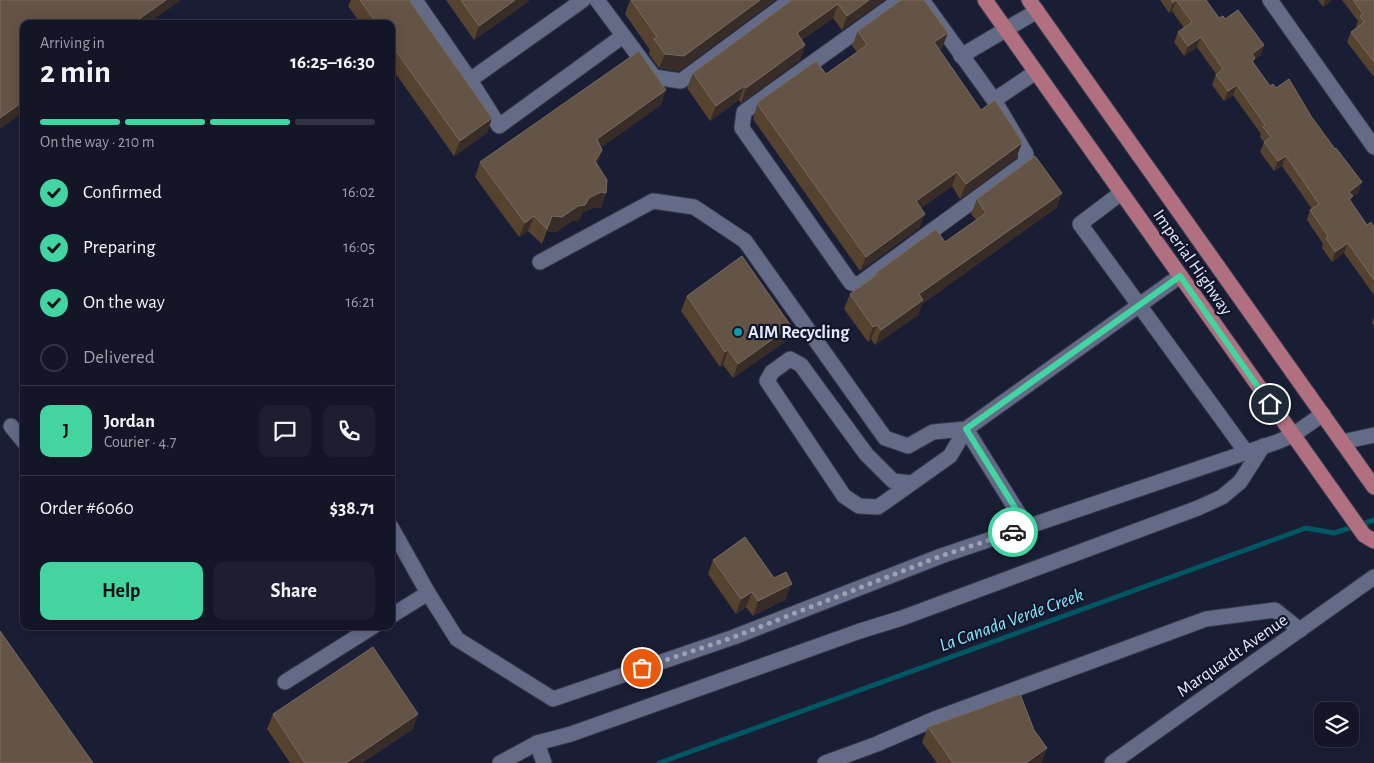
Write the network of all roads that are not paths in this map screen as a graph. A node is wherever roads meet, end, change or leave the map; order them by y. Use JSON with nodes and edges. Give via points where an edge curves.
{"nodes":[{"id":1,"x":415,"y":0,"type":"edge"},
{"id":2,"x":583,"y":0,"type":"edge"},
{"id":3,"x":597,"y":0,"type":"edge"},
{"id":4,"x":791,"y":0,"type":"edge"},
{"id":5,"x":900,"y":0,"type":"edge"},
{"id":6,"x":922,"y":0,"type":"edge"},
{"id":7,"x":984,"y":0,"type":"edge"},
{"id":8,"x":1270,"y":0,"type":"edge"},
{"id":9,"x":1033,"y":5,"type":"edge"},
{"id":10,"x":1005,"y":30,"type":"junction"},
{"id":11,"x":623,"y":36,"type":"junction"},
{"id":12,"x":961,"y":56,"type":"junction"},
{"id":13,"x":1036,"y":72,"type":"junction"},
{"id":14,"x":470,"y":80,"type":"junction"},
{"id":15,"x":994,"y":100,"type":"junction"},
{"id":16,"x":1374,"y":147,"type":"edge"},
{"id":17,"x":1121,"y":193,"type":"junction"},
{"id":18,"x":540,"y":262,"type":"dead end"},
{"id":19,"x":1180,"y":276,"type":"junction"},
{"id":20,"x":1139,"y":304,"type":"junction"},
{"id":21,"x":850,"y":388,"type":"junction"},
{"id":22,"x":828,"y":403,"type":"junction"},
{"id":23,"x":1323,"y":414,"type":"junction"},
{"id":24,"x":11,"y":426,"type":"dead end"},
{"id":25,"x":966,"y":429,"type":"junction"},
{"id":26,"x":1293,"y":435,"type":"junction"},
{"id":27,"x":1374,"y":435,"type":"edge"},
{"id":28,"x":20,"y":437,"type":"edge"},
{"id":29,"x":1342,"y":442,"type":"junction"},
{"id":30,"x":1263,"y":446,"type":"junction"},
{"id":31,"x":1246,"y":452,"type":"junction"},
{"id":32,"x":912,"y":483,"type":"junction"},
{"id":33,"x":1374,"y":487,"type":"edge"},
{"id":34,"x":1027,"y":527,"type":"junction"},
{"id":35,"x":395,"y":535,"type":"edge"},
{"id":36,"x":1374,"y":541,"type":"edge"},
{"id":37,"x":1374,"y":577,"type":"edge"},
{"id":38,"x":428,"y":593,"type":"junction"},
{"id":39,"x":395,"y":614,"type":"edge"},
{"id":40,"x":367,"y":630,"type":"edge"},
{"id":41,"x":1300,"y":630,"type":"junction"},
{"id":42,"x":285,"y":682,"type":"dead end"},
{"id":43,"x":537,"y":743,"type":"junction"},
{"id":44,"x":500,"y":763,"type":"edge"},
{"id":45,"x":544,"y":763,"type":"edge"},
{"id":46,"x":825,"y":763,"type":"edge"},
{"id":47,"x":1112,"y":763,"type":"edge"}],
"edges":[{"from":1,"to":14,"type":"street"},
{"from":2,"to":14,"type":"street"},
{"from":3,"to":11,"type":"street"},
{"from":4,"to":11,"type":"street","via":[[681,81],[654,78]]},
{"from":5,"to":15,"type":"street","via":[[744,112],[742,128],[851,283],[859,284],[1025,163],[1026,154]]},
{"from":6,"to":12,"type":"street"},
{"from":7,"to":10,"type":"main road","name":"Imperial Highway"},
{"from":8,"to":16,"type":"street"},
{"from":9,"to":10,"type":"street"},
{"from":9,"to":23,"type":"main road","name":"Imperial Highway"},
{"from":10,"to":12,"type":"street"},
{"from":10,"to":13,"type":"main road","name":"Imperial Highway"},
{"from":11,"to":14,"type":"street","via":[[499,126]]},
{"from":12,"to":15,"type":"street"},
{"from":13,"to":15,"type":"street"},
{"from":13,"to":17,"type":"main road","name":"Imperial Highway"},
{"from":17,"to":19,"type":"main road","name":"Imperial Highway"},
{"from":17,"to":20,"type":"street","via":[[1080,224]]},
{"from":18,"to":21,"type":"street","via":[[653,201],[694,208],[745,241]]},
{"from":19,"to":20,"type":"street"},
{"from":19,"to":26,"type":"main road","name":"Imperial Highway"},
{"from":20,"to":25,"type":"street"},
{"from":20,"to":31,"type":"street"},
{"from":21,"to":22,"type":"street"},
{"from":21,"to":25,"type":"street","via":[[885,438],[908,446],[933,432]]},
{"from":22,"to":32,"type":"street","via":[[866,454],[893,481]]},
{"from":22,"to":32,"type":"street","via":[[801,365],[790,359],[772,372],[767,381],[844,496],[859,506],[878,507]]},
{"from":23,"to":26,"type":"street"},
{"from":23,"to":29,"type":"main road","name":"Imperial Highway"},
{"from":24,"to":28,"type":"street"},
{"from":25,"to":32,"type":"street","via":[[950,456]]},
{"from":25,"to":34,"type":"street"},
{"from":26,"to":30,"type":"street"},
{"from":26,"to":36,"type":"main road","name":"Imperial Highway","via":[[1364,535]]},
{"from":27,"to":29,"type":"street"},
{"from":29,"to":33,"type":"main road","name":"Imperial Highway"},
{"from":30,"to":31,"type":"street"},
{"from":30,"to":43,"type":"street","via":[[1240,482],[1222,497],[1198,508],[902,618],[571,734]]},
{"from":31,"to":34,"type":"street"},
{"from":34,"to":38,"type":"street","via":[[941,556],[734,637],[553,699],[457,639]]},
{"from":35,"to":38,"type":"street"},
{"from":37,"to":41,"type":"street","name":"Marquardt Avenue"},
{"from":38,"to":39,"type":"street"},
{"from":40,"to":42,"type":"street"},
{"from":41,"to":46,"type":"street","via":[[1274,610],[1206,618]]},
{"from":41,"to":47,"type":"street","name":"Marquardt Avenue"},
{"from":43,"to":44,"type":"street"},
{"from":43,"to":45,"type":"street"}]}
